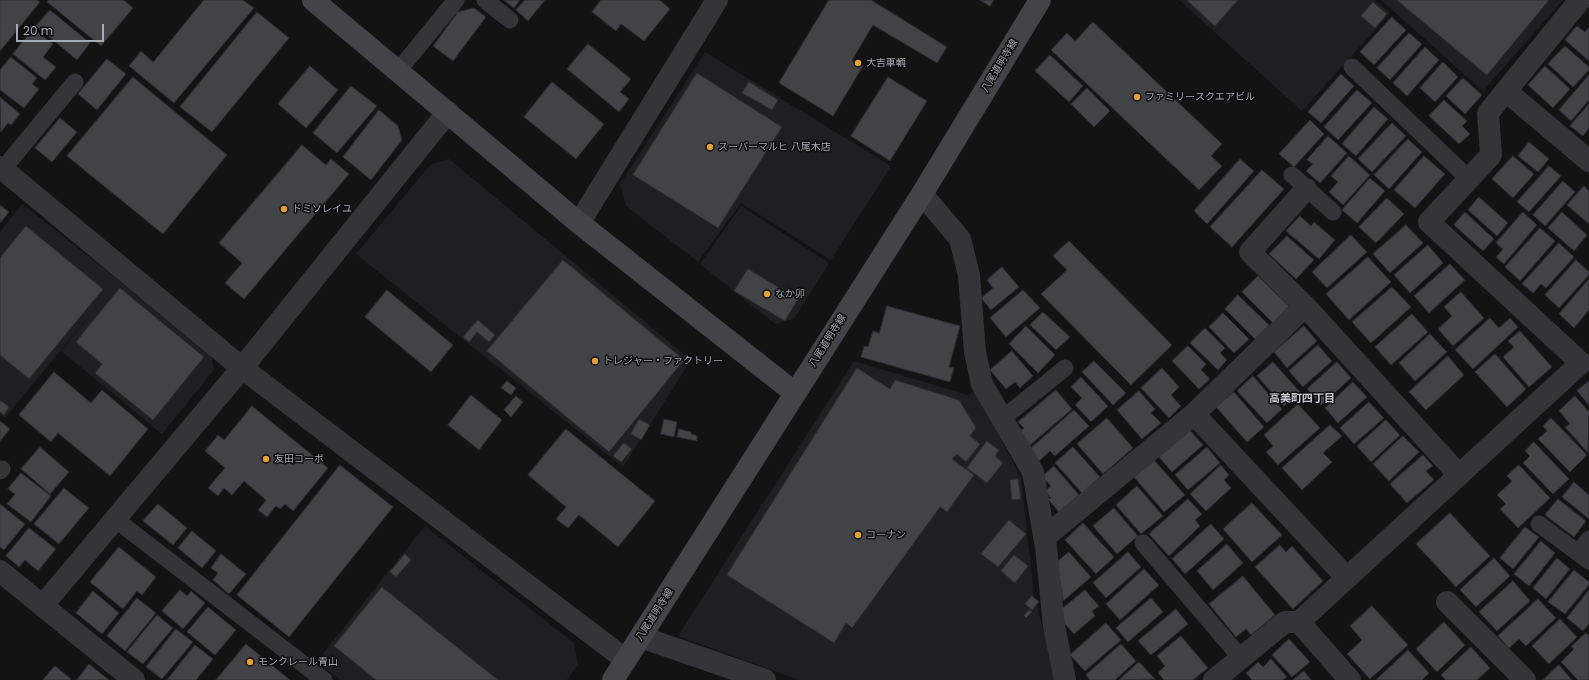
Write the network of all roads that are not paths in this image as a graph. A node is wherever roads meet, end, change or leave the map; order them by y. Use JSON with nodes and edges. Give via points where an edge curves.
{"nodes":[{"id":1,"x":313,"y":0,"type":"edge"},
{"id":2,"x":456,"y":0,"type":"edge"},
{"id":3,"x":486,"y":0,"type":"edge"},
{"id":4,"x":717,"y":0,"type":"edge"},
{"id":5,"x":1040,"y":0,"type":"edge"},
{"id":6,"x":1580,"y":0,"type":"edge"},
{"id":7,"x":510,"y":20,"type":"dead end"},
{"id":8,"x":1352,"y":67,"type":"dead end"},
{"id":9,"x":398,"y":70,"type":"junction"},
{"id":10,"x":75,"y":82,"type":"dead end"},
{"id":11,"x":1506,"y":91,"type":"junction"},
{"id":12,"x":448,"y":112,"type":"junction"},
{"id":13,"x":1589,"y":161,"type":"edge"},
{"id":14,"x":2,"y":168,"type":"edge"},
{"id":15,"x":1469,"y":179,"type":"junction"},
{"id":16,"x":1299,"y":182,"type":"joint"},
{"id":17,"x":922,"y":194,"type":"junction"},
{"id":18,"x":1334,"y":212,"type":"dead end"},
{"id":19,"x":579,"y":223,"type":"junction"},
{"id":20,"x":1305,"y":306,"type":"junction"},
{"id":21,"x":242,"y":368,"type":"junction"},
{"id":22,"x":1065,"y":368,"type":"dead end"},
{"id":23,"x":796,"y":393,"type":"junction"},
{"id":24,"x":1194,"y":414,"type":"junction"},
{"id":25,"x":1002,"y":419,"type":"junction"},
{"id":26,"x":1460,"y":475,"type":"junction"},
{"id":27,"x":115,"y":519,"type":"junction"},
{"id":28,"x":1539,"y":524,"type":"dead end"},
{"id":29,"x":1045,"y":537,"type":"junction"},
{"id":30,"x":1589,"y":539,"type":"edge"},
{"id":31,"x":1143,"y":544,"type":"dead end"},
{"id":32,"x":1583,"y":557,"type":"edge"},
{"id":33,"x":0,"y":571,"type":"edge"},
{"id":34,"x":1347,"y":578,"type":"junction"},
{"id":35,"x":1448,"y":602,"type":"dead end"},
{"id":36,"x":44,"y":606,"type":"junction"},
{"id":37,"x":1299,"y":622,"type":"junction"},
{"id":38,"x":640,"y":637,"type":"junction"},
{"id":39,"x":1241,"y":658,"type":"junction"},
{"id":40,"x":626,"y":660,"type":"junction"},
{"id":41,"x":134,"y":680,"type":"edge"},
{"id":42,"x":324,"y":680,"type":"edge"},
{"id":43,"x":613,"y":680,"type":"edge"},
{"id":44,"x":765,"y":680,"type":"edge"},
{"id":45,"x":1065,"y":680,"type":"edge"},
{"id":46,"x":1214,"y":680,"type":"edge"},
{"id":47,"x":1350,"y":680,"type":"edge"},
{"id":48,"x":1525,"y":680,"type":"edge"}],
"edges":[{"from":1,"to":9,"type":"main road"},
{"from":2,"to":9,"type":"lane"},
{"from":3,"to":7,"type":"lane"},
{"from":4,"to":19,"type":"street"},
{"from":5,"to":17,"type":"main road","name":"八尾道明寺線"},
{"from":6,"to":11,"type":"street"},
{"from":8,"to":15,"type":"lane"},
{"from":9,"to":12,"type":"main road"},
{"from":10,"to":14,"type":"lane"},
{"from":11,"to":13,"type":"street"},
{"from":11,"to":15,"type":"street","via":[[1488,113],[1491,155]]},
{"from":12,"to":19,"type":"main road"},
{"from":12,"to":21,"type":"street"},
{"from":14,"to":21,"type":"street"},
{"from":15,"to":26,"type":"street","via":[[1429,222],[1581,363]]},
{"from":16,"to":18,"type":"lane"},
{"from":16,"to":20,"type":"street","via":[[1250,252]]},
{"from":17,"to":23,"type":"main road","name":"八尾道明寺線"},
{"from":17,"to":25,"type":"street","via":[[960,238],[969,275],[975,352],[982,384]]},
{"from":19,"to":23,"type":"main road"},
{"from":20,"to":24,"type":"street"},
{"from":20,"to":26,"type":"street"},
{"from":21,"to":27,"type":"street"},
{"from":21,"to":40,"type":"street"},
{"from":22,"to":25,"type":"lane"},
{"from":23,"to":38,"type":"main road","name":"八尾道明寺線"},
{"from":24,"to":29,"type":"street"},
{"from":24,"to":34,"type":"street"},
{"from":25,"to":29,"type":"street","via":[[1033,472]]},
{"from":26,"to":34,"type":"street"},
{"from":27,"to":36,"type":"street"},
{"from":27,"to":42,"type":"lane"},
{"from":28,"to":32,"type":"lane"},
{"from":29,"to":45,"type":"street","via":[[1054,626]]},
{"from":30,"to":32,"type":"lane"},
{"from":31,"to":39,"type":"lane"},
{"from":33,"to":36,"type":"street"},
{"from":34,"to":37,"type":"street"},
{"from":35,"to":48,"type":"street"},
{"from":36,"to":41,"type":"street"},
{"from":37,"to":39,"type":"street","via":[[1285,622]]},
{"from":37,"to":47,"type":"street"},
{"from":38,"to":40,"type":"main road","name":"八尾道明寺線"},
{"from":38,"to":44,"type":"street"},
{"from":39,"to":46,"type":"street"},
{"from":40,"to":43,"type":"main road","name":"八尾道明寺線"}]}
